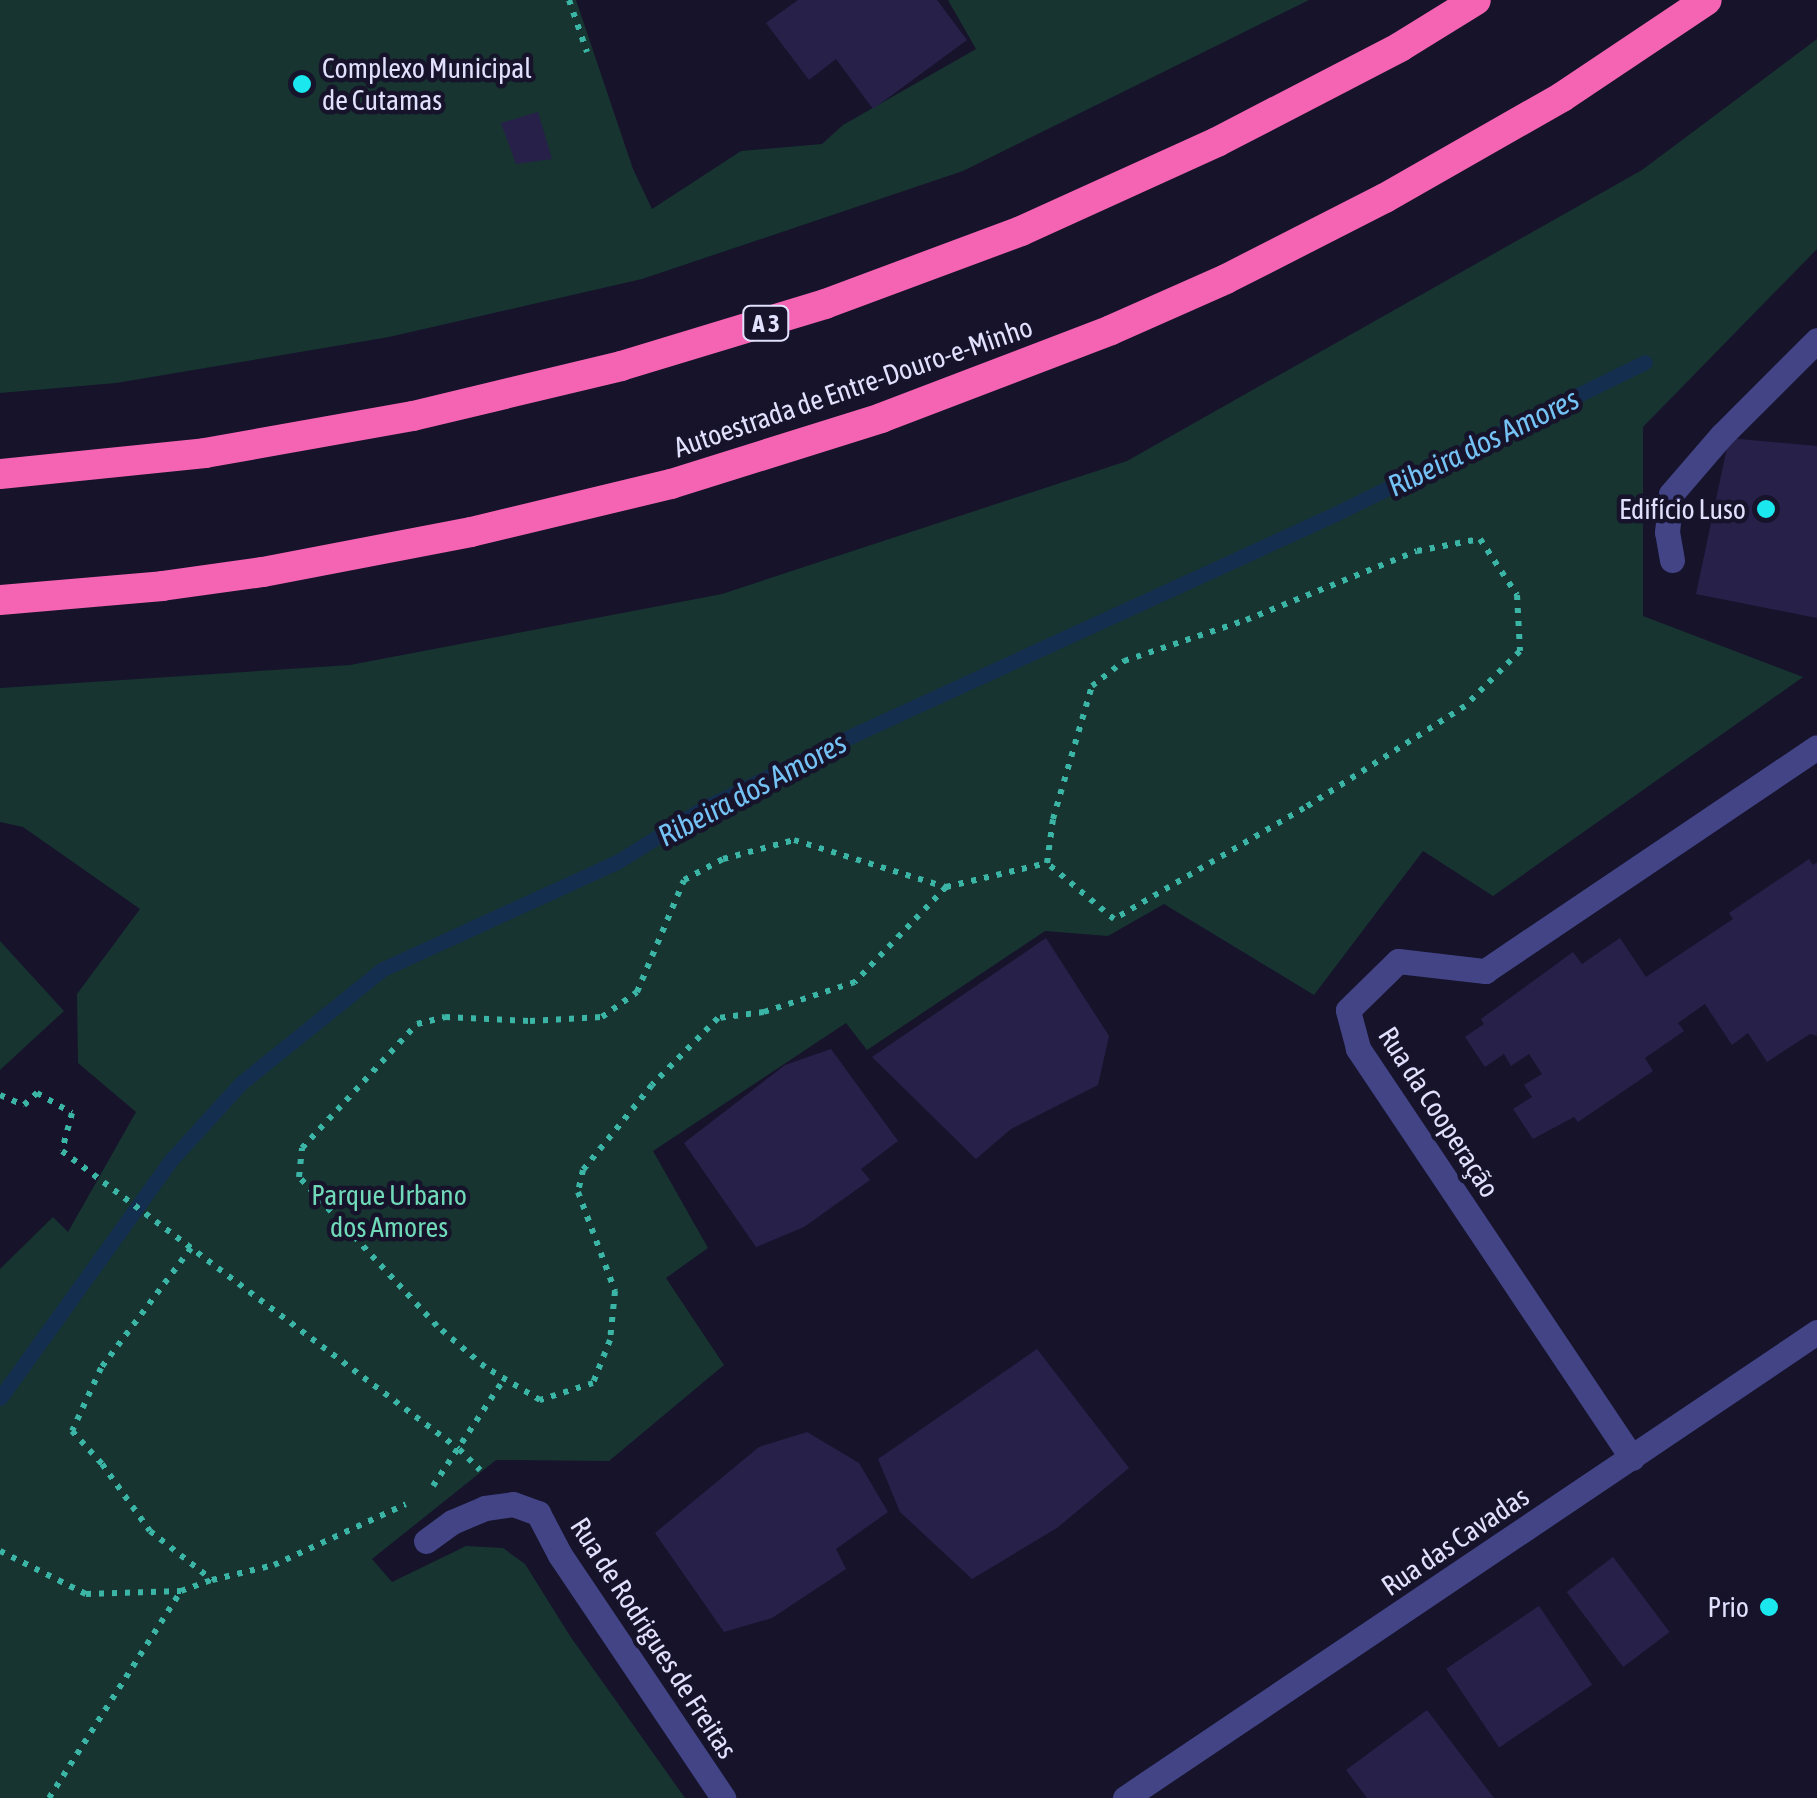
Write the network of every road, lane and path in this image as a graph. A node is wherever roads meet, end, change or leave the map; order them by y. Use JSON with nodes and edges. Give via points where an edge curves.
{"nodes":[{"id":1,"x":569,"y":0,"type":"edge"},
{"id":2,"x":1476,"y":0,"type":"edge"},
{"id":3,"x":1708,"y":0,"type":"edge"},
{"id":4,"x":587,"y":52,"type":"dead end"},
{"id":5,"x":1817,"y":340,"type":"edge"},
{"id":6,"x":0,"y":474,"type":"edge"},
{"id":7,"x":1672,"y":560,"type":"dead end"},
{"id":8,"x":0,"y":600,"type":"edge"},
{"id":9,"x":1817,"y":747,"type":"edge"},
{"id":10,"x":1046,"y":862,"type":"junction"},
{"id":11,"x":946,"y":887,"type":"junction"},
{"id":12,"x":0,"y":1095,"type":"edge"},
{"id":13,"x":192,"y":1248,"type":"junction"},
{"id":14,"x":1817,"y":1332,"type":"edge"},
{"id":15,"x":504,"y":1378,"type":"junction"},
{"id":16,"x":459,"y":1449,"type":"junction"},
{"id":17,"x":1632,"y":1458,"type":"junction"},
{"id":18,"x":424,"y":1492,"type":"dead end"},
{"id":19,"x":410,"y":1501,"type":"dead end"},
{"id":20,"x":426,"y":1541,"type":"dead end"},
{"id":21,"x":0,"y":1552,"type":"edge"},
{"id":22,"x":212,"y":1580,"type":"junction"},
{"id":23,"x":181,"y":1590,"type":"junction"},
{"id":24,"x":49,"y":1798,"type":"edge"},
{"id":25,"x":723,"y":1798,"type":"edge"},
{"id":26,"x":1125,"y":1798,"type":"edge"}],
"edges":[{"from":1,"to":4,"type":"path"},
{"from":2,"to":6,"type":"highway","number":"A 3","via":[[1217,142],[1021,231],[825,304],[622,366],[413,416],[205,453]]},
{"from":3,"to":8,"type":"highway","name":"Autoestrada de Entre-Douro-e-Minho","via":[[1562,97],[1384,198],[1160,308],[932,400],[671,484],[471,532],[178,584]]},
{"from":5,"to":7,"type":"street","via":[[1671,494]]},
{"from":9,"to":17,"type":"street","name":"Rua da Cooperação","via":[[1486,971],[1398,960],[1348,1010],[1358,1048]]},
{"from":10,"to":10,"type":"path","via":[[1114,918],[1465,706],[1520,651],[1517,595],[1480,538],[1417,552],[1124,661],[1092,686]]},
{"from":10,"to":11,"type":"path"},
{"from":11,"to":15,"type":"path","via":[[855,982],[764,1012],[718,1018],[652,1085],[584,1170],[578,1192],[615,1291],[610,1340],[592,1383],[540,1400]]},
{"from":11,"to":15,"type":"path","via":[[794,840],[723,860],[684,880],[637,992],[602,1017],[446,1016],[417,1024],[302,1148],[299,1177],[438,1326]]},
{"from":12,"to":13,"type":"path","via":[[24,1105],[37,1093],[72,1112],[62,1150]]},
{"from":13,"to":16,"type":"path"},
{"from":13,"to":22,"type":"path","via":[[101,1368],[72,1431],[150,1531]]},
{"from":14,"to":17,"type":"street","name":"Rua das Cavadas"},
{"from":15,"to":16,"type":"path"},
{"from":16,"to":18,"type":"path","via":[[438,1483]]},
{"from":17,"to":26,"type":"street","name":"Rua das Cavadas"},
{"from":19,"to":22,"type":"path","via":[[274,1565]]},
{"from":20,"to":25,"type":"street","name":"Rua de Rodrigues de Freitas","via":[[485,1508],[512,1504],[538,1513]]},
{"from":21,"to":23,"type":"path","via":[[86,1594]]},
{"from":22,"to":23,"type":"path"},
{"from":23,"to":24,"type":"path"}]}
